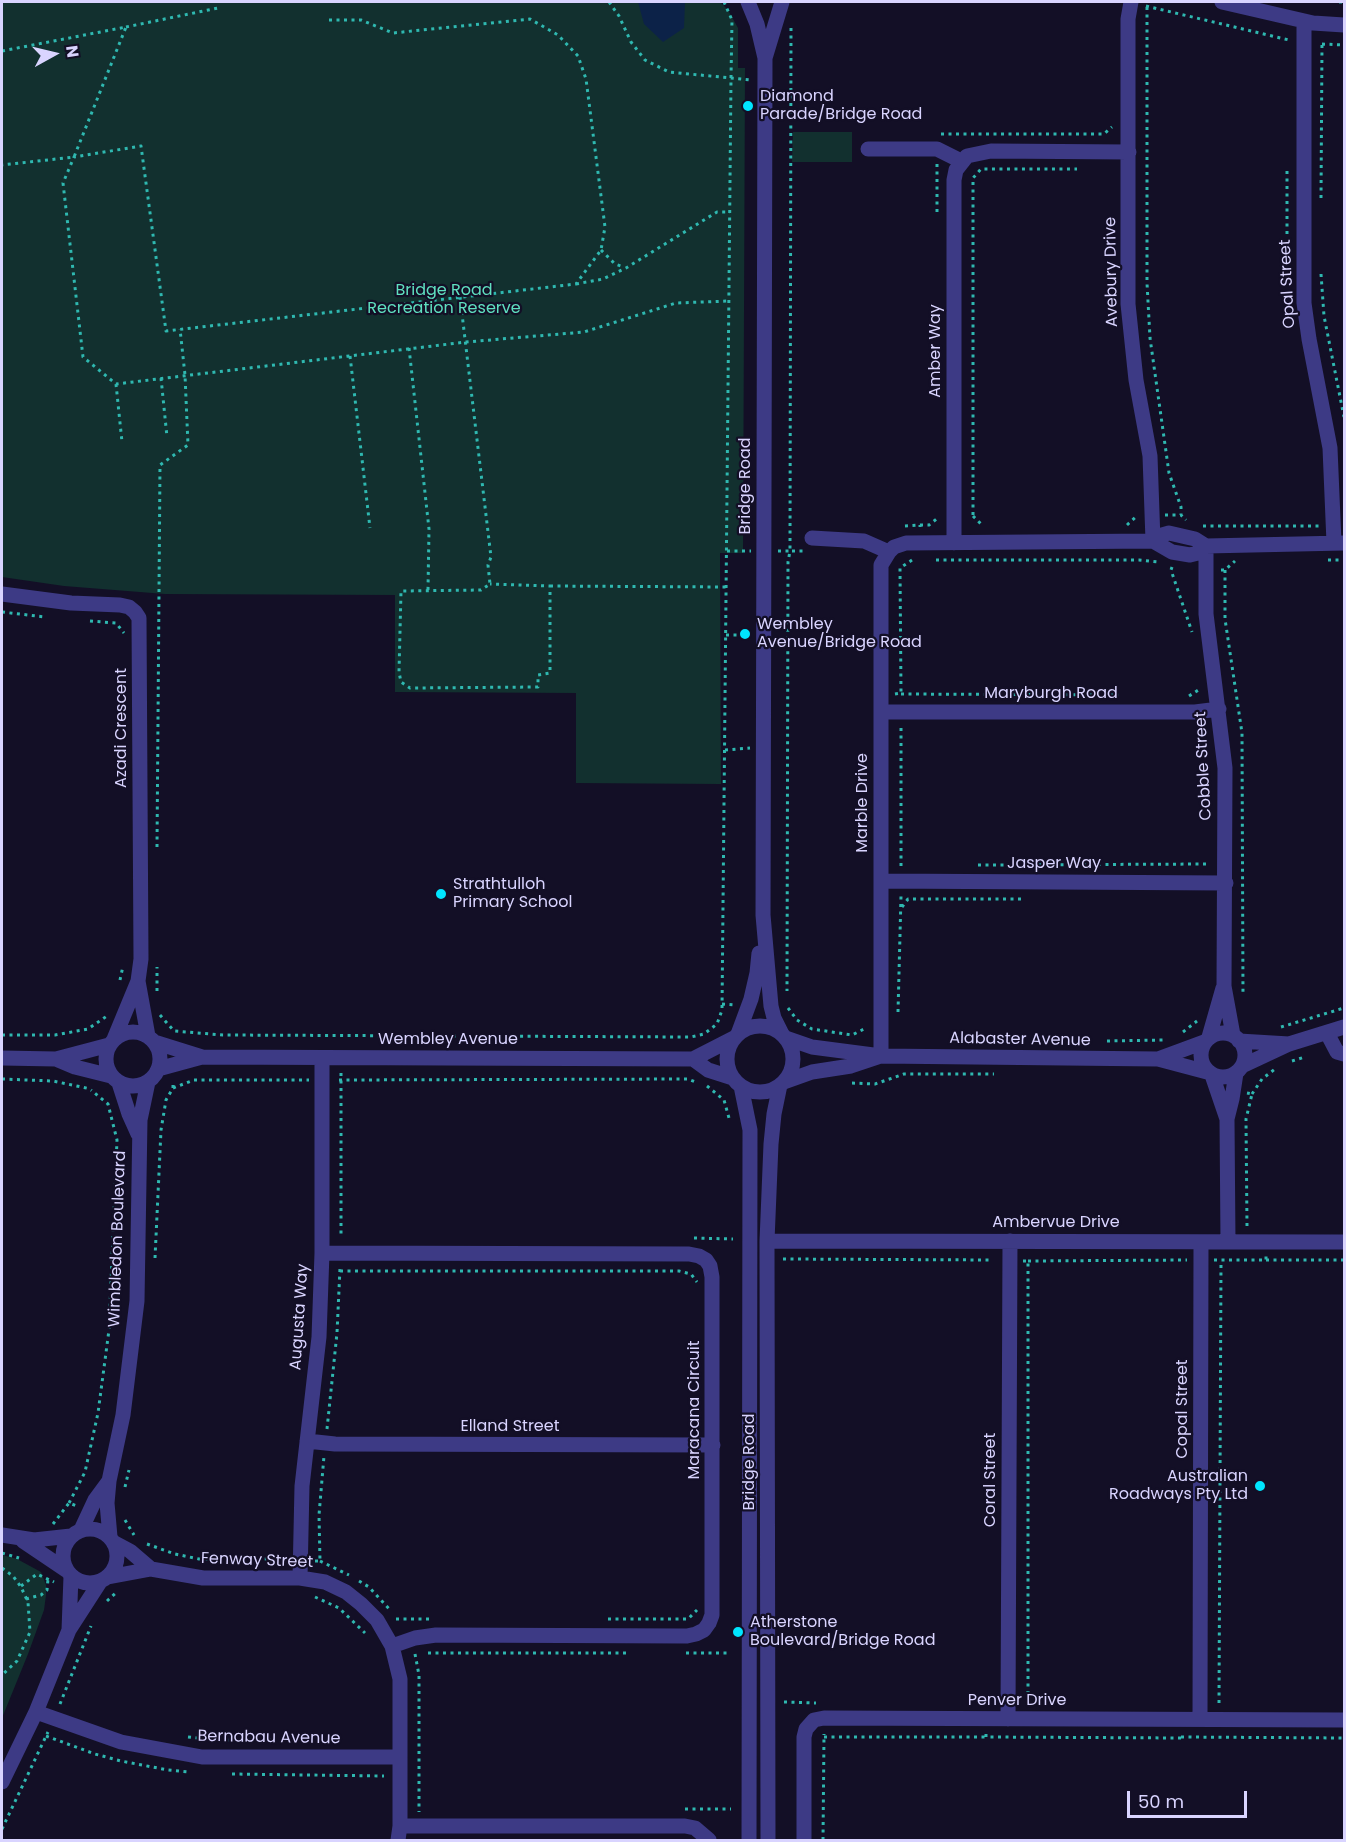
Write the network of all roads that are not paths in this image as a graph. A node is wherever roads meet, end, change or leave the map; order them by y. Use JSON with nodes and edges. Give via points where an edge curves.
{"nodes":[{"id":1,"x":748,"y":2,"type":"edge"},
{"id":2,"x":782,"y":2,"type":"edge"},
{"id":3,"x":1131,"y":2,"type":"edge"},
{"id":4,"x":1222,"y":2,"type":"edge"},
{"id":5,"x":1304,"y":21,"type":"junction"},
{"id":6,"x":1344,"y":25,"type":"edge"},
{"id":7,"x":765,"y":58,"type":"junction"},
{"id":8,"x":868,"y":149,"type":"dead end"},
{"id":9,"x":1129,"y":152,"type":"junction"},
{"id":10,"x":961,"y":161,"type":"junction"},
{"id":11,"x":812,"y":538,"type":"dead end"},
{"id":12,"x":1153,"y":541,"type":"junction"},
{"id":13,"x":954,"y":543,"type":"junction"},
{"id":14,"x":1339,"y":543,"type":"edge"},
{"id":15,"x":1206,"y":546,"type":"junction"},
{"id":16,"x":889,"y":552,"type":"junction"},
{"id":17,"x":2,"y":594,"type":"edge"},
{"id":18,"x":1220,"y":709,"type":"junction"},
{"id":19,"x":882,"y":712,"type":"junction"},
{"id":20,"x":881,"y":881,"type":"junction"},
{"id":21,"x":1226,"y":883,"type":"junction"},
{"id":22,"x":763,"y":915,"type":"junction"},
{"id":23,"x":138,"y":981,"type":"junction"},
{"id":24,"x":1224,"y":986,"type":"junction"},
{"id":25,"x":1344,"y":1027,"type":"edge"},
{"id":26,"x":1327,"y":1033,"type":"junction"},
{"id":27,"x":736,"y":1036,"type":"junction"},
{"id":28,"x":784,"y":1036,"type":"junction"},
{"id":29,"x":1236,"y":1038,"type":"junction"},
{"id":30,"x":151,"y":1039,"type":"junction"},
{"id":31,"x":1206,"y":1040,"type":"junction"},
{"id":32,"x":112,"y":1042,"type":"junction"},
{"id":33,"x":1289,"y":1044,"type":"junction"},
{"id":34,"x":1344,"y":1054,"type":"edge"},
{"id":35,"x":881,"y":1056,"type":"junction"},
{"id":36,"x":202,"y":1057,"type":"junction"},
{"id":37,"x":2,"y":1058,"type":"edge"},
{"id":38,"x":322,"y":1058,"type":"junction"},
{"id":39,"x":56,"y":1059,"type":"junction"},
{"id":40,"x":693,"y":1059,"type":"junction"},
{"id":41,"x":1158,"y":1059,"type":"junction"},
{"id":42,"x":158,"y":1069,"type":"junction"},
{"id":43,"x":1239,"y":1069,"type":"junction"},
{"id":44,"x":1209,"y":1074,"type":"junction"},
{"id":45,"x":115,"y":1079,"type":"junction"},
{"id":46,"x":148,"y":1082,"type":"junction"},
{"id":47,"x":737,"y":1082,"type":"junction"},
{"id":48,"x":782,"y":1084,"type":"junction"},
{"id":49,"x":1227,"y":1119,"type":"junction"},
{"id":50,"x":141,"y":1140,"type":"junction"},
{"id":51,"x":767,"y":1241,"type":"junction"},
{"id":52,"x":1010,"y":1241,"type":"junction"},
{"id":53,"x":1201,"y":1242,"type":"junction"},
{"id":54,"x":1228,"y":1242,"type":"junction"},
{"id":55,"x":1344,"y":1242,"type":"edge"},
{"id":56,"x":322,"y":1253,"type":"junction"},
{"id":57,"x":307,"y":1441,"type":"junction"},
{"id":58,"x":713,"y":1445,"type":"junction"},
{"id":59,"x":109,"y":1481,"type":"junction"},
{"id":60,"x":76,"y":1533,"type":"junction"},
{"id":61,"x":2,"y":1535,"type":"edge"},
{"id":62,"x":20,"y":1539,"type":"junction"},
{"id":63,"x":112,"y":1540,"type":"junction"},
{"id":64,"x":151,"y":1569,"type":"junction"},
{"id":65,"x":68,"y":1573,"type":"junction"},
{"id":66,"x":300,"y":1578,"type":"junction"},
{"id":67,"x":104,"y":1579,"type":"junction"},
{"id":68,"x":69,"y":1630,"type":"junction"},
{"id":69,"x":392,"y":1646,"type":"junction"},
{"id":70,"x":36,"y":1712,"type":"junction"},
{"id":71,"x":1008,"y":1719,"type":"junction"},
{"id":72,"x":1200,"y":1719,"type":"junction"},
{"id":73,"x":1344,"y":1720,"type":"edge"},
{"id":74,"x":400,"y":1757,"type":"junction"},
{"id":75,"x":2,"y":1782,"type":"edge"},
{"id":76,"x":399,"y":1833,"type":"edge"},
{"id":77,"x":709,"y":1840,"type":"edge"},
{"id":78,"x":748,"y":1840,"type":"edge"},
{"id":79,"x":768,"y":1840,"type":"edge"},
{"id":80,"x":804,"y":1840,"type":"edge"}],
"edges":[{"from":1,"to":7,"type":"street","name":"Bridge Road"},
{"from":2,"to":7,"type":"street","name":"Bridge Road"},
{"from":3,"to":9,"type":"street","name":"Avebury Drive"},
{"from":4,"to":5,"type":"street"},
{"from":5,"to":6,"type":"street"},
{"from":5,"to":14,"type":"street","name":"Opal Street","via":[[1304,303],[1330,448],[1334,526]]},
{"from":7,"to":22,"type":"street","name":"Bridge Road"},
{"from":8,"to":10,"type":"street","via":[[936,149]]},
{"from":9,"to":10,"type":"street","via":[[991,151],[971,154]]},
{"from":9,"to":12,"type":"street","name":"Avebury Drive","via":[[1128,304],[1150,456],[1145,515]]},
{"from":10,"to":13,"type":"street","name":"Amber Way","via":[[954,180]]},
{"from":11,"to":16,"type":"street","via":[[864,541]]},
{"from":12,"to":13,"type":"street"},
{"from":12,"to":15,"type":"street","via":[[1172,552],[1190,555]]},
{"from":13,"to":16,"type":"street","via":[[906,543]]},
{"from":14,"to":15,"type":"street"},
{"from":15,"to":18,"type":"street","name":"Cobble Street","via":[[1206,614]]},
{"from":16,"to":19,"type":"street","name":"Marble Drive","via":[[882,565]]},
{"from":17,"to":23,"type":"street","name":"Azadi Crescent","via":[[120,605],[139,618]]},
{"from":18,"to":19,"type":"street","name":"Maryburgh Road"},
{"from":18,"to":21,"type":"street","name":"Cobble Street"},
{"from":19,"to":20,"type":"street","name":"Marble Drive"},
{"from":20,"to":21,"type":"street","name":"Jasper Way"},
{"from":20,"to":35,"type":"street","name":"Marble Drive"},
{"from":21,"to":24,"type":"street","name":"Cobble Street"},
{"from":22,"to":27,"type":"street","name":"Bridge Road","via":[[757,973]]},
{"from":22,"to":28,"type":"street","name":"Bridge Road","via":[[771,1006]]},
{"from":23,"to":30,"type":"street","name":"Azadi Crescent","via":[[154,1013]]},
{"from":23,"to":32,"type":"street","name":"Azadi Crescent"},
{"from":24,"to":29,"type":"street","name":"Cobble Street"},
{"from":24,"to":31,"type":"street","name":"Cobble Street"},
{"from":25,"to":26,"type":"street"},
{"from":26,"to":33,"type":"street"},
{"from":26,"to":34,"type":"street","via":[[1337,1052]]},
{"from":27,"to":28,"type":"street","via":[[755,1026],[774,1029]]},
{"from":27,"to":40,"type":"street","name":"Wembley Avenue"},
{"from":27,"to":47,"type":"street","via":[[727,1058]]},
{"from":28,"to":35,"type":"street","name":"Alabaster Avenue","via":[[812,1047]]},
{"from":28,"to":48,"type":"street","via":[[793,1056]]},
{"from":29,"to":31,"type":"street","via":[[1221,1033]]},
{"from":29,"to":33,"type":"street"},
{"from":29,"to":43,"type":"street","via":[[1244,1050]]},
{"from":30,"to":32,"type":"street","via":[[127,1032]]},
{"from":30,"to":36,"type":"street","name":"Wembley Avenue"},
{"from":30,"to":42,"type":"street","via":[[160,1055]]},
{"from":31,"to":41,"type":"street","name":"Alabaster Avenue"},
{"from":31,"to":44,"type":"street","via":[[1200,1060]]},
{"from":32,"to":39,"type":"street"},
{"from":32,"to":45,"type":"street","via":[[106,1051],[106,1064]]},
{"from":33,"to":43,"type":"street"},
{"from":35,"to":41,"type":"street","name":"Alabaster Avenue"},
{"from":35,"to":48,"type":"street","name":"Alabaster Avenue","via":[[812,1072]]},
{"from":36,"to":38,"type":"street","name":"Wembley Avenue"},
{"from":36,"to":42,"type":"street","name":"Wembley Avenue"},
{"from":37,"to":39,"type":"street"},
{"from":38,"to":40,"type":"street","name":"Wembley Avenue"},
{"from":38,"to":56,"type":"street","name":"Augusta Way"},
{"from":39,"to":45,"type":"street"},
{"from":40,"to":47,"type":"street","name":"Wembley Avenue"},
{"from":41,"to":44,"type":"street","name":"Alabaster Avenue"},
{"from":42,"to":46,"type":"street"},
{"from":43,"to":44,"type":"street","via":[[1224,1078]]},
{"from":43,"to":49,"type":"street"},
{"from":44,"to":49,"type":"street"},
{"from":45,"to":46,"type":"street","via":[[134,1086]]},
{"from":45,"to":50,"type":"street","name":"Wimbledon Boulevard"},
{"from":46,"to":50,"type":"street","name":"Wimbledon Boulevard","via":[[140,1120]]},
{"from":47,"to":48,"type":"street","via":[[756,1092],[773,1090]]},
{"from":47,"to":78,"type":"street","name":"Bridge Road","via":[[750,1130]]},
{"from":48,"to":51,"type":"street","name":"Bridge Road","via":[[771,1135]]},
{"from":49,"to":54,"type":"street"},
{"from":50,"to":59,"type":"street","name":"Wimbledon Boulevard","via":[[137,1301],[123,1415]]},
{"from":51,"to":52,"type":"street","name":"Ambervue Drive"},
{"from":51,"to":79,"type":"street","name":"Bridge Road"},
{"from":52,"to":53,"type":"street","name":"Ambervue Drive"},
{"from":52,"to":71,"type":"street","name":"Coral Street"},
{"from":53,"to":54,"type":"street","name":"Ambervue Drive"},
{"from":53,"to":72,"type":"street","name":"Copal Street"},
{"from":54,"to":55,"type":"street","name":"Ambervue Drive"},
{"from":56,"to":57,"type":"street","name":"Augusta Way","via":[[319,1337]]},
{"from":56,"to":58,"type":"street","name":"Maracana Circuit","via":[[699,1256],[710,1266],[712,1277]]},
{"from":57,"to":58,"type":"street","name":"Elland Street"},
{"from":57,"to":66,"type":"street","name":"Augusta Way"},
{"from":58,"to":69,"type":"street","name":"Maracana Circuit","via":[[712,1615],[696,1634],[436,1635]]},
{"from":59,"to":60,"type":"street","name":"Wimbledon Boulevard"},
{"from":59,"to":63,"type":"street","name":"Wimbledon Boulevard","via":[[107,1503]]},
{"from":60,"to":62,"type":"street","via":[[41,1540]]},
{"from":60,"to":63,"type":"street","via":[[96,1529]]},
{"from":60,"to":65,"type":"street","via":[[64,1549]]},
{"from":61,"to":62,"type":"street"},
{"from":62,"to":65,"type":"street"},
{"from":63,"to":64,"type":"street","name":"Fenway Street"},
{"from":63,"to":67,"type":"street","via":[[118,1557],[113,1571]]},
{"from":64,"to":66,"type":"street","name":"Fenway Street","via":[[203,1578]]},
{"from":64,"to":67,"type":"street","name":"Fenway Street"},
{"from":65,"to":67,"type":"street","via":[[84,1583]]},
{"from":65,"to":68,"type":"street"},
{"from":66,"to":69,"type":"street","name":"Fenway Street","via":[[325,1582],[346,1592],[376,1620]]},
{"from":67,"to":68,"type":"street"},
{"from":68,"to":70,"type":"street"},
{"from":69,"to":74,"type":"street","name":"Fenway Street","via":[[400,1679]]},
{"from":70,"to":74,"type":"street","name":"Bernabau Avenue","via":[[121,1742],[202,1757]]},
{"from":70,"to":75,"type":"street"},
{"from":71,"to":72,"type":"street","name":"Penver Drive"},
{"from":71,"to":80,"type":"street","name":"Penver Drive","via":[[814,1720],[804,1737]]},
{"from":72,"to":73,"type":"street","name":"Penver Drive"},
{"from":74,"to":76,"type":"street","name":"Fenway Street"},
{"from":76,"to":77,"type":"street","via":[[685,1826],[695,1828]]}]}
